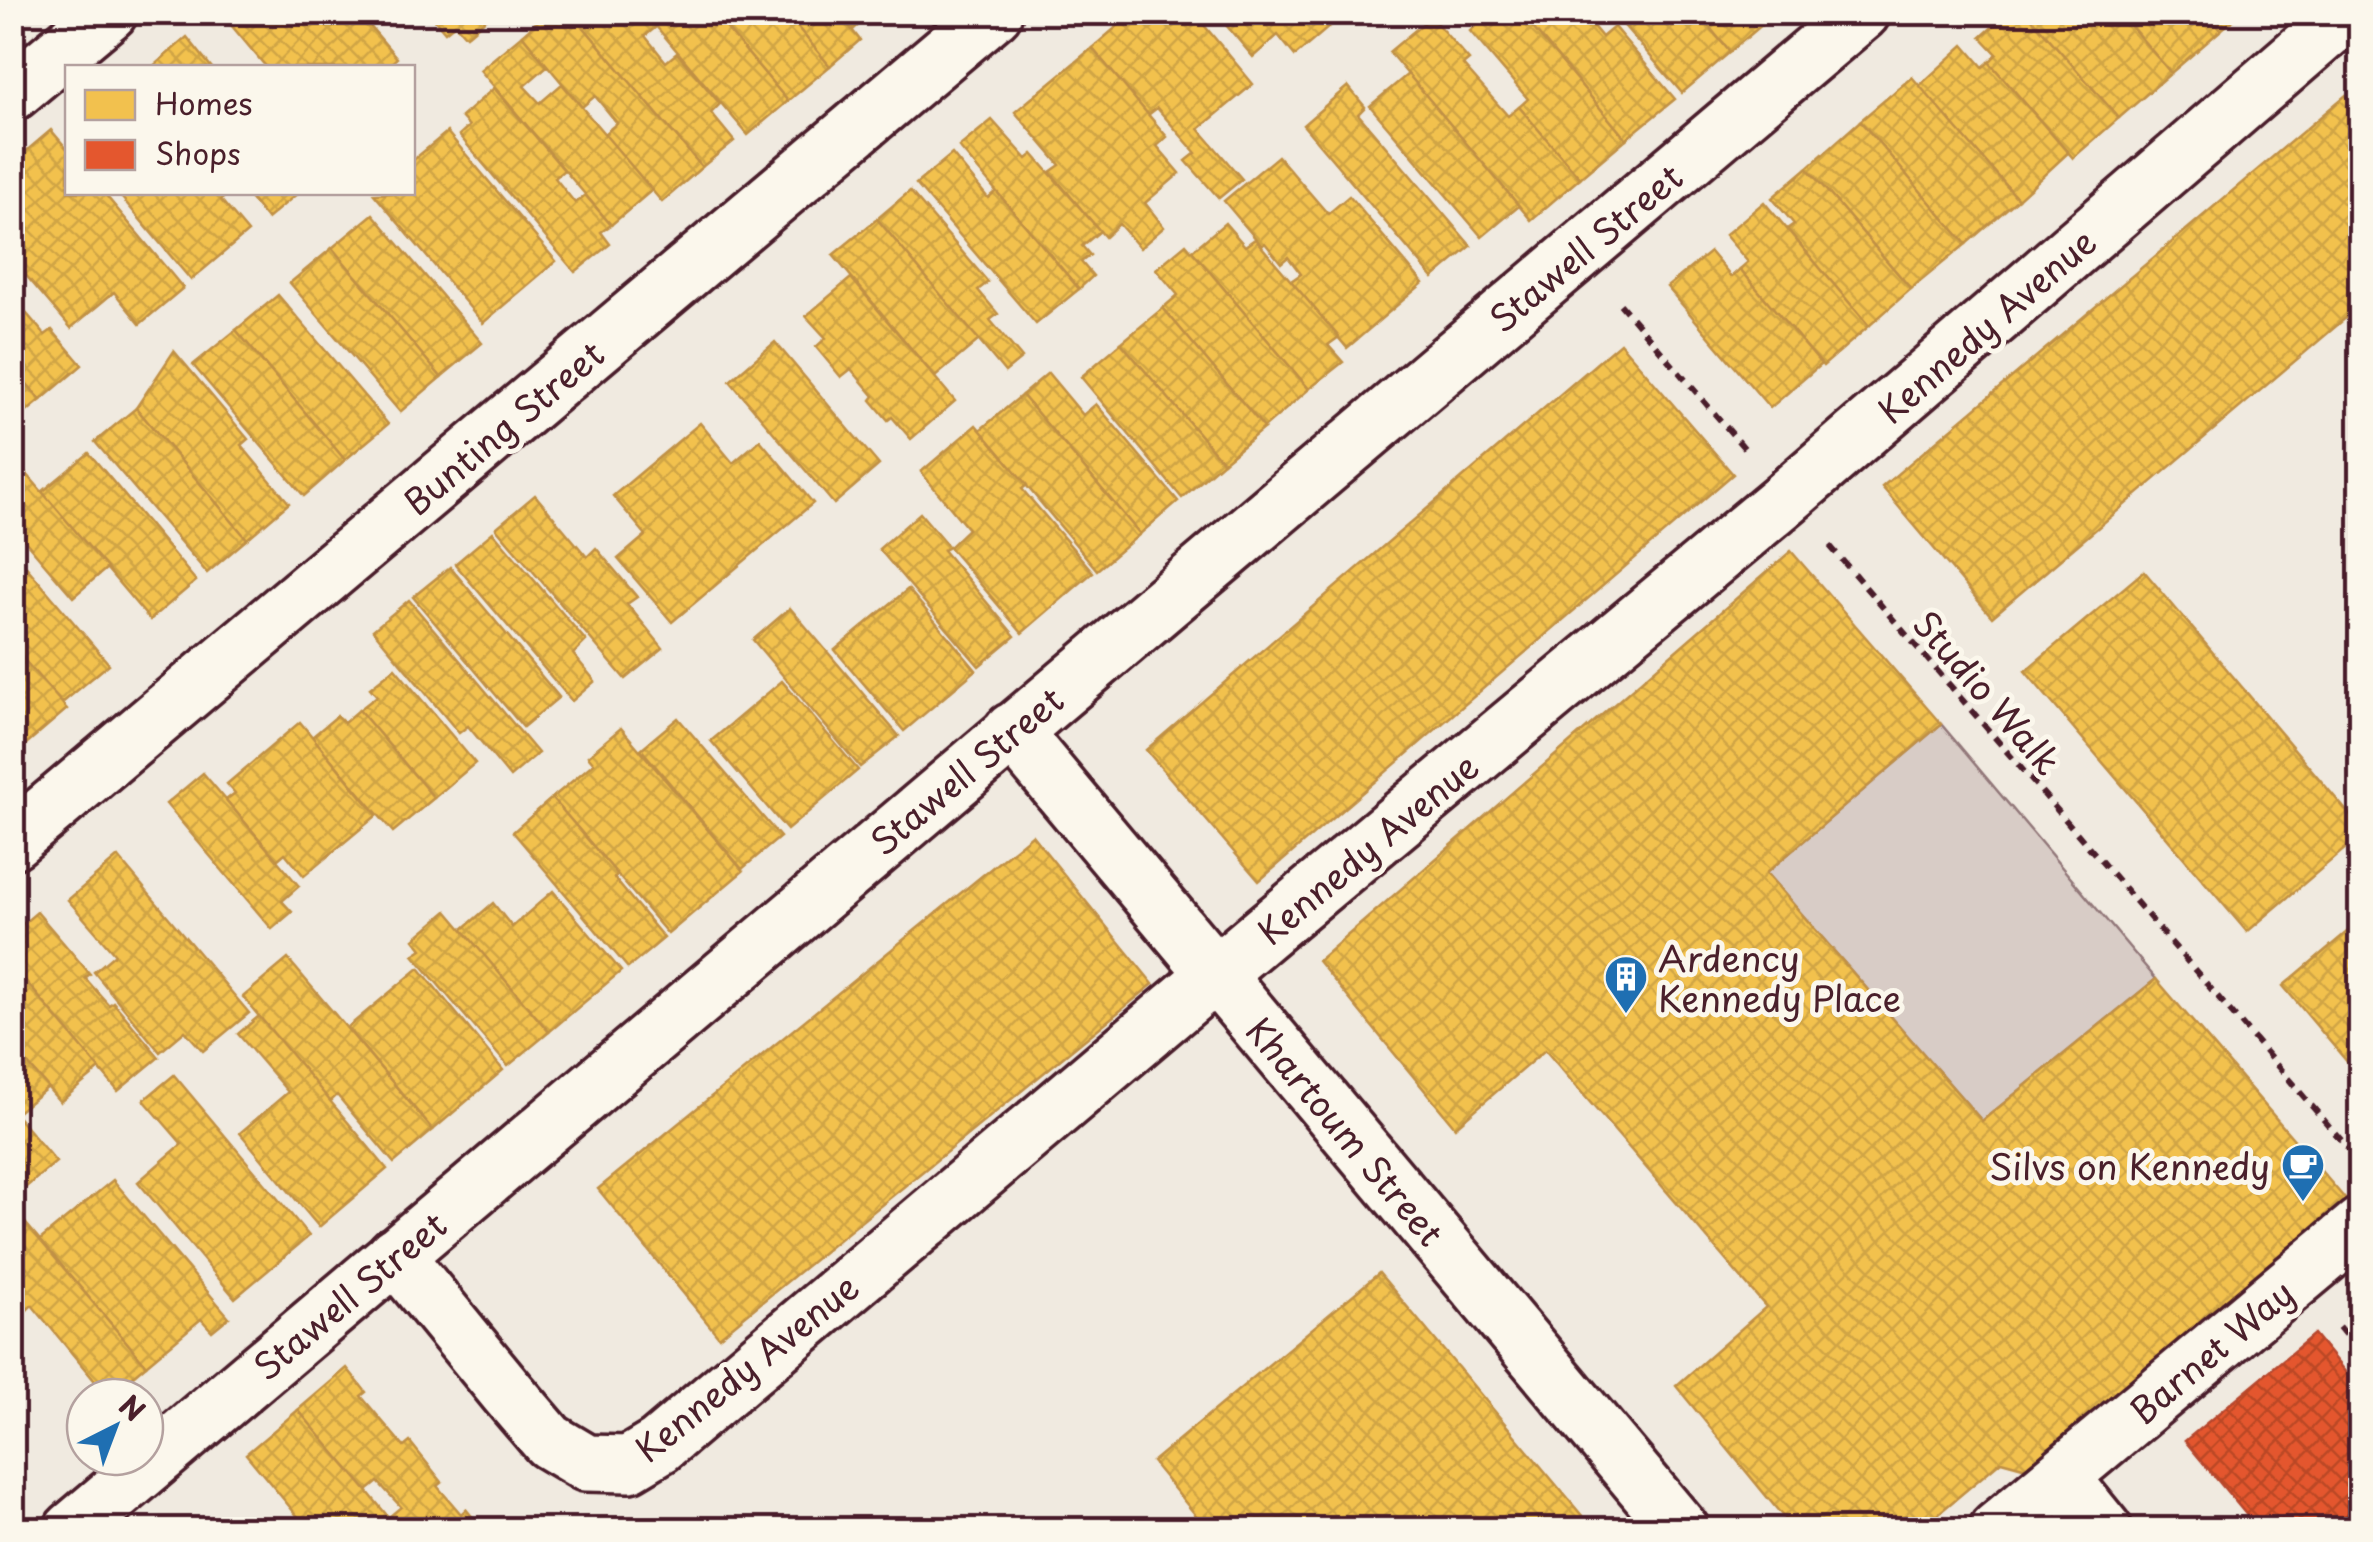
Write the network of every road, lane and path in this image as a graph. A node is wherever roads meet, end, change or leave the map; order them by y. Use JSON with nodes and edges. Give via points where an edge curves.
{"nodes":[{"id":1,"x":110,"y":12,"type":"edge"},
{"id":2,"x":994,"y":12,"type":"edge"},
{"id":3,"x":1862,"y":12,"type":"edge"},
{"id":4,"x":2348,"y":12,"type":"edge"},
{"id":5,"x":12,"y":93,"type":"edge"},
{"id":6,"x":1577,"y":254,"type":"junction"},
{"id":7,"x":1787,"y":497,"type":"junction"},
{"id":8,"x":1012,"y":731,"type":"junction"},
{"id":9,"x":12,"y":841,"type":"edge"},
{"id":10,"x":1214,"y":975,"type":"junction"},
{"id":11,"x":2360,"y":1162,"type":"edge"},
{"id":12,"x":2360,"y":1226,"type":"edge"},
{"id":13,"x":395,"y":1255,"type":"junction"},
{"id":14,"x":2061,"y":1478,"type":"junction"},
{"id":15,"x":72,"y":1530,"type":"edge"},
{"id":16,"x":1681,"y":1530,"type":"edge"},
{"id":17,"x":1998,"y":1530,"type":"edge"},
{"id":18,"x":2104,"y":1530,"type":"edge"}],
"edges":[{"from":1,"to":5,"type":"street"},
{"from":2,"to":9,"type":"street","name":"Bunting Street"},
{"from":3,"to":6,"type":"street","name":"Stawell Street"},
{"from":4,"to":7,"type":"street","name":"Kennedy Avenue"},
{"from":6,"to":7,"type":"path","name":"Studio Walk"},
{"from":6,"to":8,"type":"street","name":"Stawell Street"},
{"from":7,"to":10,"type":"street","name":"Kennedy Avenue"},
{"from":7,"to":11,"type":"path","name":"Studio Walk"},
{"from":8,"to":10,"type":"street","name":"Khartoum Street"},
{"from":8,"to":13,"type":"street","name":"Stawell Street"},
{"from":10,"to":13,"type":"street","name":"Kennedy Avenue","via":[[659,1446],[629,1464],[586,1462],[550,1441]]},
{"from":10,"to":16,"type":"street","name":"Khartoum Street"},
{"from":12,"to":14,"type":"street","name":"Barnet Way"},
{"from":13,"to":15,"type":"street","name":"Stawell Street"},
{"from":14,"to":17,"type":"street","name":"Barnet Way"},
{"from":14,"to":18,"type":"street"}]}
